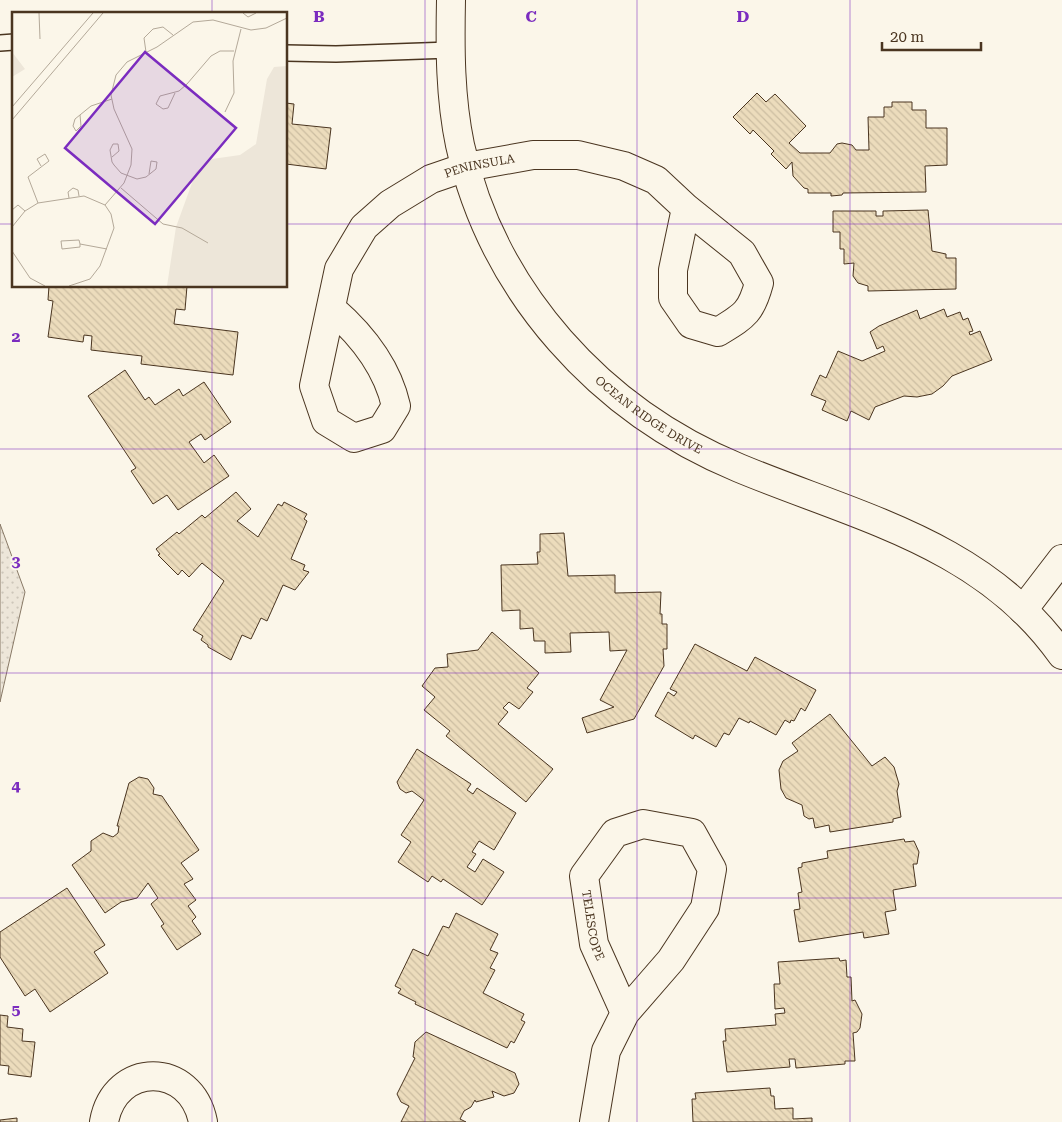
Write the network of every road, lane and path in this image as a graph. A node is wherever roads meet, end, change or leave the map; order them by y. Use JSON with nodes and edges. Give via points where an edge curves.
{"nodes":[{"id":1,"x":451,"y":0,"type":"edge"},
{"id":2,"x":450,"y":50,"type":"junction"},
{"id":3,"x":288,"y":53,"type":"edge"},
{"id":4,"x":466,"y":167,"type":"junction"},
{"id":5,"x":686,"y":208,"type":"dead end"},
{"id":6,"x":332,"y":309,"type":"dead end"},
{"id":7,"x":1062,"y":559,"type":"edge"},
{"id":8,"x":1023,"y":610,"type":"junction"},
{"id":9,"x":1062,"y":655,"type":"edge"},
{"id":10,"x":625,"y":1013,"type":"junction"},
{"id":11,"x":104,"y":1122,"type":"edge"},
{"id":12,"x":203,"y":1122,"type":"edge"},
{"id":13,"x":594,"y":1122,"type":"edge"}],
"edges":[{"from":1,"to":2,"type":"street","name":"OCEAN RIDGE DRIVE"},
{"from":2,"to":3,"type":"lane"},
{"from":2,"to":4,"type":"street","name":"OCEAN RIDGE DRIVE","via":[[453,101]]},
{"from":4,"to":5,"type":"street","name":"PENINSULA","via":[[533,155],[578,156],[624,166],[656,180]]},
{"from":4,"to":6,"type":"street","name":"PENINSULA","via":[[431,179],[390,204],[364,227],[339,269]]},
{"from":4,"to":8,"type":"street","name":"OCEAN RIDGE DRIVE","via":[[488,229],[510,271],[535,311],[598,381],[654,424],[694,448],[916,537],[951,555],[999,588]]},
{"from":7,"to":8,"type":"street"},
{"from":8,"to":9,"type":"street","name":"OCEAN RIDGE DRIVE"},
{"from":10,"to":10,"type":"street","name":"TELESCOPE","via":[[671,960],[705,908],[712,869],[692,833],[643,824],[615,833],[584,876],[594,944]]},
{"from":10,"to":13,"type":"street","name":"TELESCOPE","via":[[606,1051]]},
{"from":11,"to":12,"type":"street","via":[[107,1107],[118,1090],[134,1080],[154,1076],[173,1080],[189,1090],[200,1106]]}]}
